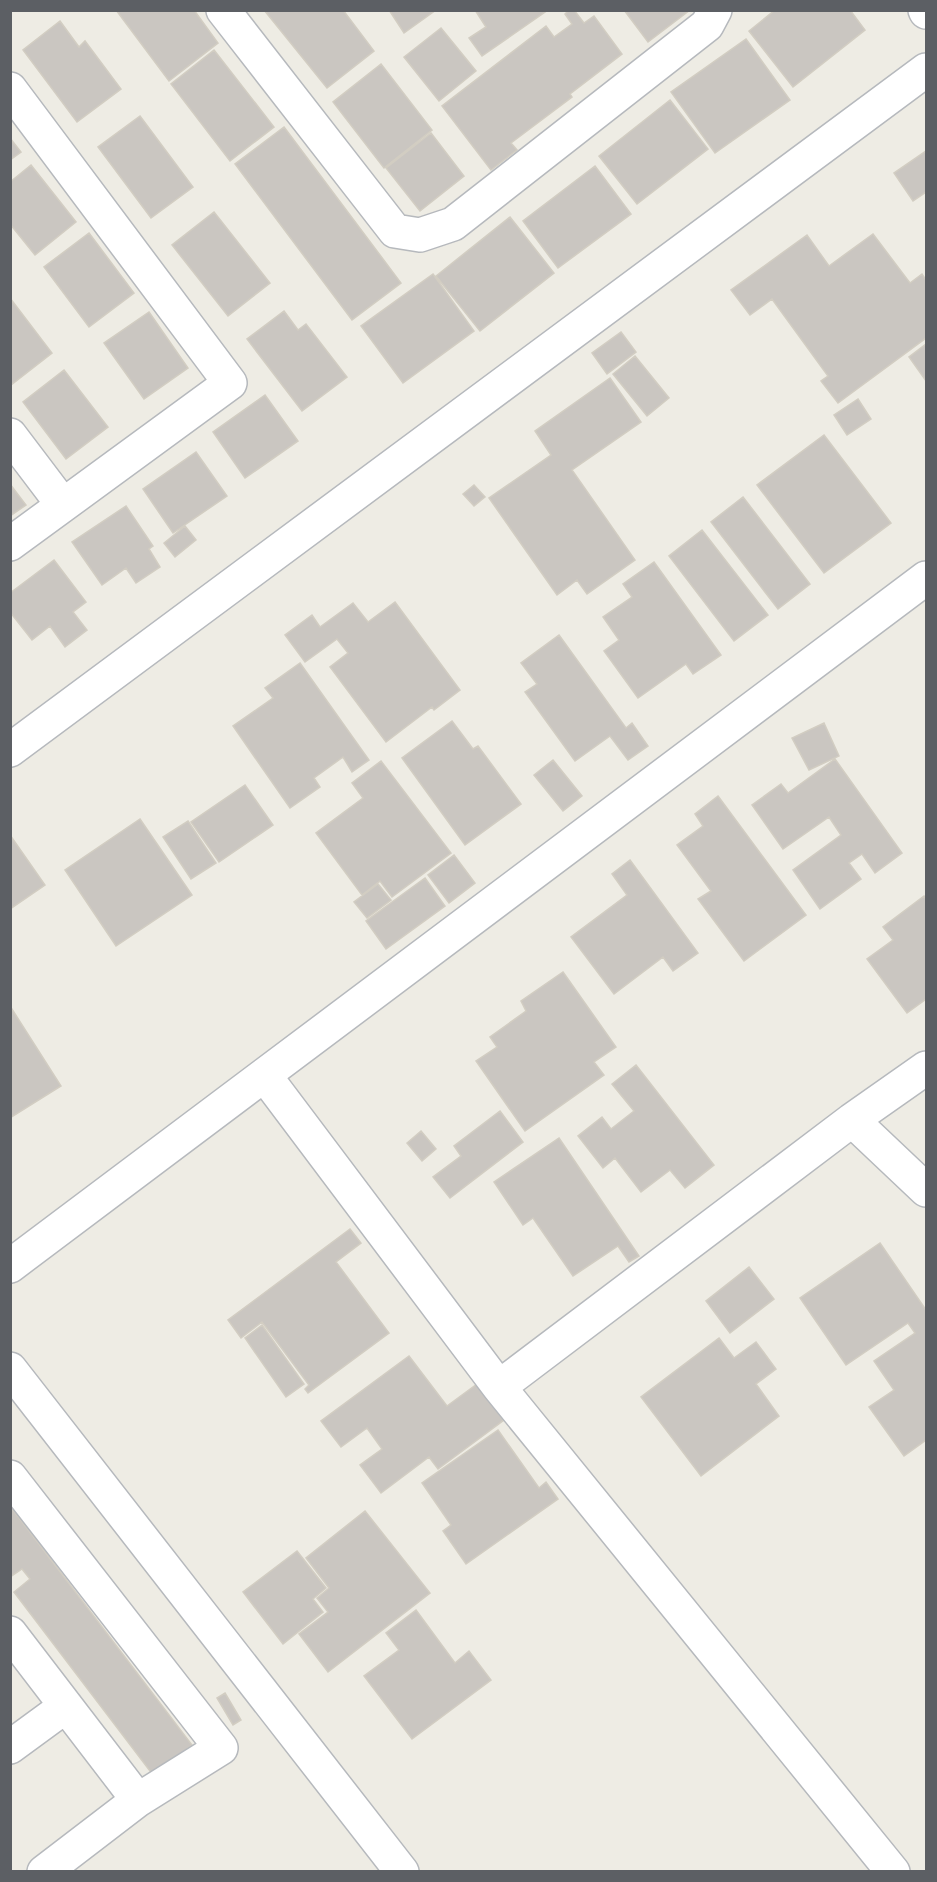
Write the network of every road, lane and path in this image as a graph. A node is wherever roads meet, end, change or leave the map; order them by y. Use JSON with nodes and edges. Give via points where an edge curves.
{"nodes":[{"id":1,"x":223,"y":10,"type":"edge"},
{"id":2,"x":714,"y":10,"type":"edge"},
{"id":3,"x":927,"y":70,"type":"edge"},
{"id":4,"x":10,"y":89,"type":"edge"},
{"id":5,"x":10,"y":435,"type":"edge"},
{"id":6,"x":63,"y":505,"type":"junction"},
{"id":7,"x":10,"y":544,"type":"edge"},
{"id":8,"x":922,"y":588,"type":"edge"},
{"id":9,"x":10,"y":750,"type":"edge"},
{"id":10,"x":927,"y":1068,"type":"edge"},
{"id":11,"x":264,"y":1076,"type":"junction"},
{"id":12,"x":852,"y":1120,"type":"junction"},
{"id":13,"x":927,"y":1190,"type":"edge"},
{"id":14,"x":10,"y":1266,"type":"edge"},
{"id":15,"x":10,"y":1369,"type":"edge"},
{"id":16,"x":499,"y":1387,"type":"junction"},
{"id":17,"x":10,"y":1477,"type":"edge"},
{"id":18,"x":10,"y":1633,"type":"edge"},
{"id":19,"x":66,"y":1706,"type":"junction"},
{"id":20,"x":10,"y":1747,"type":"edge"},
{"id":21,"x":138,"y":1800,"type":"junction"},
{"id":22,"x":44,"y":1872,"type":"edge"},
{"id":23,"x":402,"y":1872,"type":"edge"},
{"id":24,"x":893,"y":1872,"type":"edge"}],
"edges":[{"from":1,"to":2,"type":"street","via":[[395,231],[420,235],[453,224],[706,25]]},
{"from":3,"to":9,"type":"street"},
{"from":4,"to":6,"type":"street","via":[[230,383]]},
{"from":5,"to":6,"type":"street"},
{"from":6,"to":7,"type":"street"},
{"from":8,"to":11,"type":"street"},
{"from":10,"to":12,"type":"street"},
{"from":11,"to":14,"type":"street"},
{"from":11,"to":16,"type":"street"},
{"from":12,"to":13,"type":"street"},
{"from":12,"to":16,"type":"street"},
{"from":15,"to":23,"type":"street"},
{"from":16,"to":24,"type":"street"},
{"from":17,"to":21,"type":"street","via":[[220,1748]]},
{"from":18,"to":19,"type":"street"},
{"from":19,"to":20,"type":"street"},
{"from":19,"to":21,"type":"street"},
{"from":21,"to":22,"type":"street"}]}
